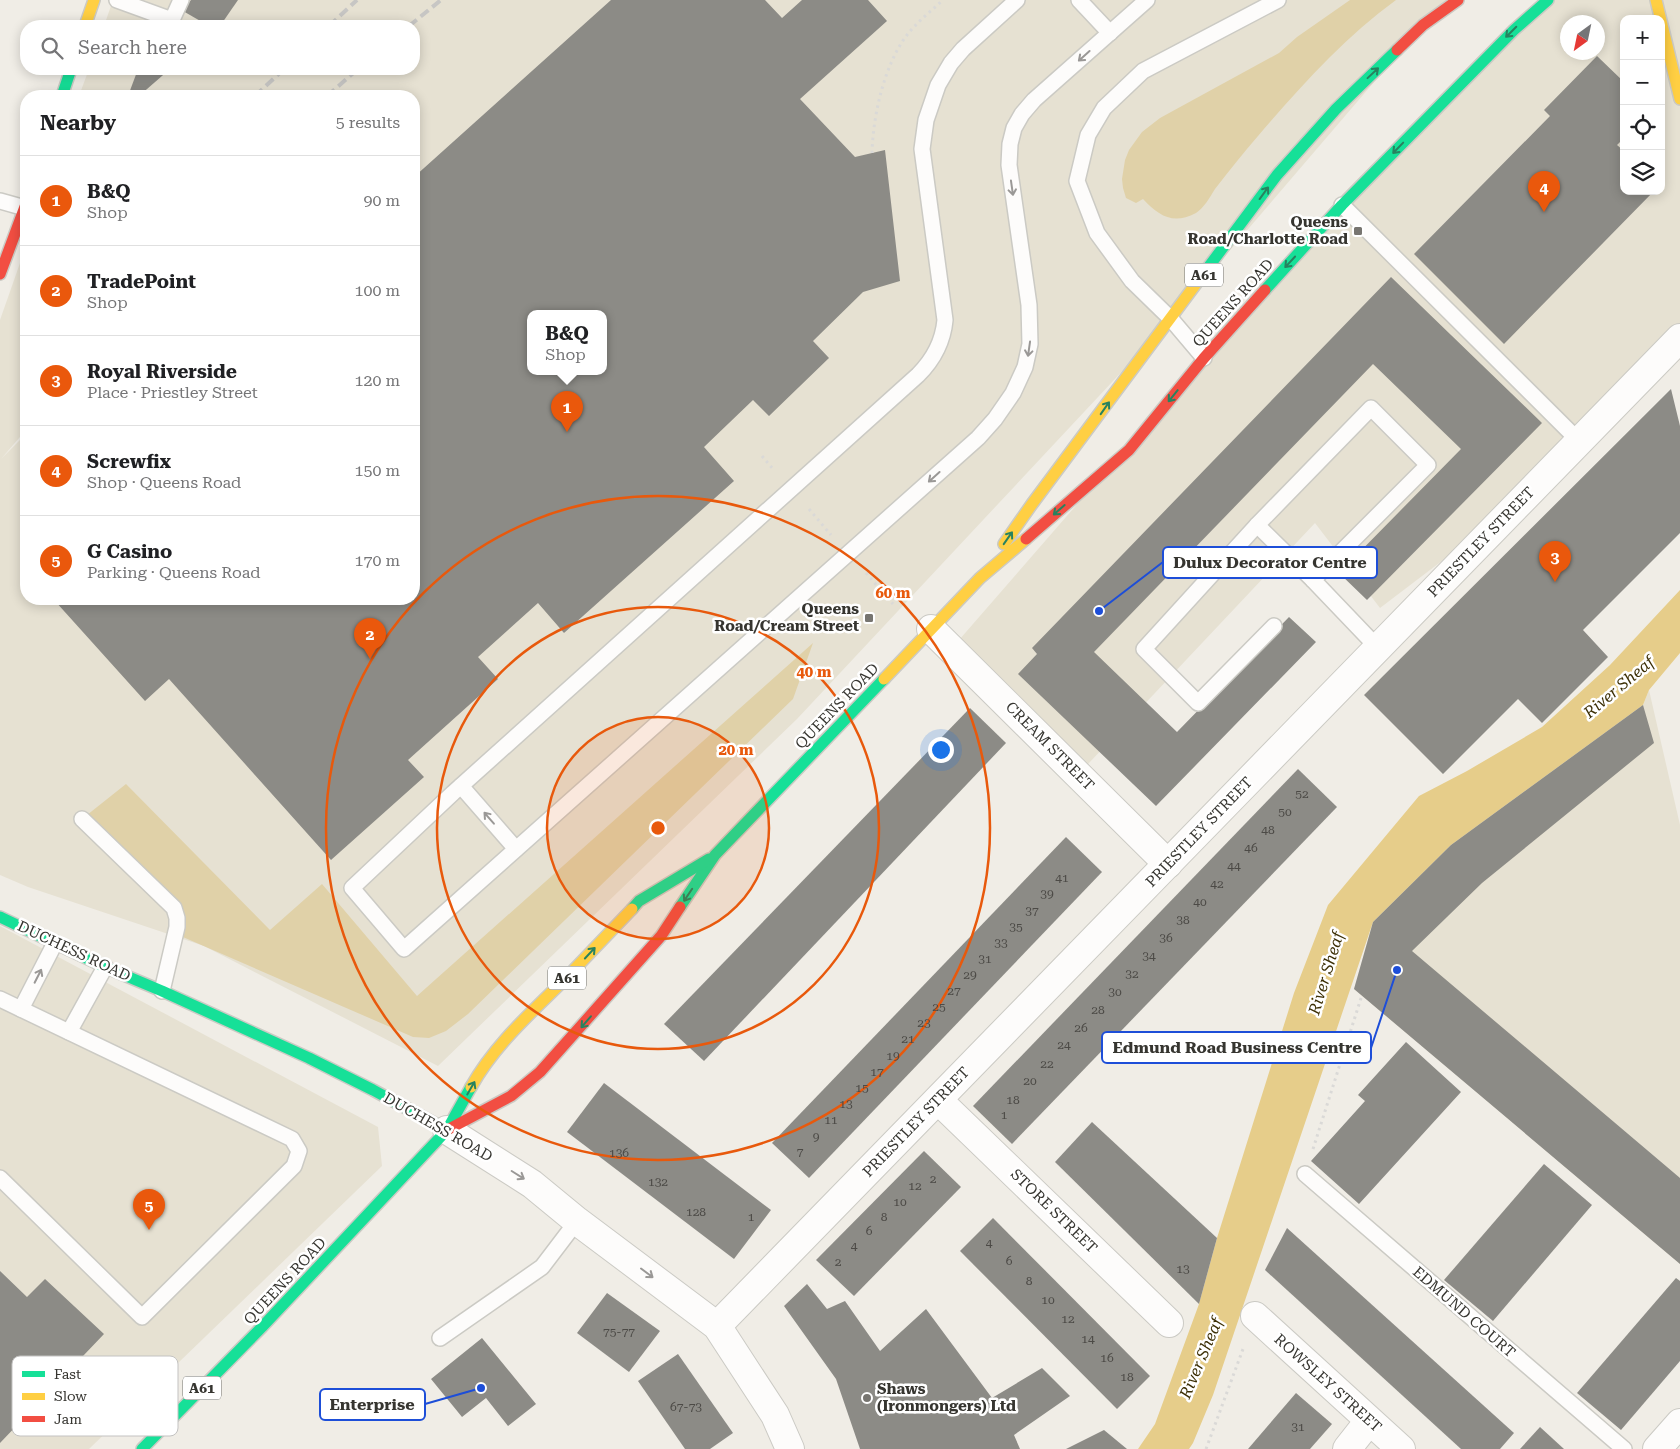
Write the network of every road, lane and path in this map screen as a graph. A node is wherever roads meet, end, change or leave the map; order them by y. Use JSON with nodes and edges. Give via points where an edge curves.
{"nodes":[{"id":1,"x":94,"y":0,"type":"edge"},
{"id":2,"x":117,"y":0,"type":"edge"},
{"id":3,"x":181,"y":0,"type":"edge"},
{"id":4,"x":943,"y":0,"type":"edge"},
{"id":5,"x":1017,"y":0,"type":"edge"},
{"id":6,"x":1079,"y":0,"type":"edge"},
{"id":7,"x":1147,"y":0,"type":"edge"},
{"id":8,"x":1278,"y":0,"type":"edge"},
{"id":9,"x":1458,"y":0,"type":"edge"},
{"id":10,"x":1548,"y":0,"type":"edge"},
{"id":11,"x":1656,"y":0,"type":"edge"},
{"id":12,"x":87,"y":20,"type":"edge"},
{"id":13,"x":1110,"y":33,"type":"junction"},
{"id":14,"x":69,"y":75,"type":"edge"},
{"id":15,"x":64,"y":90,"type":"edge"},
{"id":16,"x":1680,"y":99,"type":"edge"},
{"id":17,"x":872,"y":153,"type":"dead end"},
{"id":18,"x":0,"y":201,"type":"edge"},
{"id":19,"x":20,"y":205,"type":"edge"},
{"id":20,"x":1342,"y":205,"type":"junction"},
{"id":21,"x":20,"y":222,"type":"edge"},
{"id":22,"x":0,"y":274,"type":"edge"},
{"id":23,"x":1171,"y":319,"type":"junction"},
{"id":24,"x":1680,"y":338,"type":"edge"},
{"id":25,"x":1204,"y":358,"type":"junction"},
{"id":26,"x":1580,"y":441,"type":"junction"},
{"id":27,"x":762,"y":456,"type":"dead end"},
{"id":28,"x":791,"y":489,"type":"junction"},
{"id":29,"x":1257,"y":525,"type":"junction"},
{"id":30,"x":848,"y":554,"type":"junction"},
{"id":31,"x":980,"y":578,"type":"junction"},
{"id":32,"x":1313,"y":580,"type":"junction"},
{"id":33,"x":893,"y":604,"type":"dead end"},
{"id":34,"x":1274,"y":626,"type":"dead end"},
{"id":35,"x":931,"y":629,"type":"junction"},
{"id":36,"x":1378,"y":648,"type":"junction"},
{"id":37,"x":461,"y":786,"type":"junction"},
{"id":38,"x":82,"y":819,"type":"dead end"},
{"id":39,"x":516,"y":849,"type":"junction"},
{"id":40,"x":715,"y":855,"type":"junction"},
{"id":41,"x":1168,"y":864,"type":"junction"},
{"id":42,"x":0,"y":917,"type":"edge"},
{"id":43,"x":55,"y":943,"type":"junction"},
{"id":44,"x":105,"y":967,"type":"junction"},
{"id":45,"x":162,"y":991,"type":"junction"},
{"id":46,"x":1362,"y":995,"type":"dead end"},
{"id":47,"x":0,"y":999,"type":"edge"},
{"id":48,"x":21,"y":1009,"type":"junction"},
{"id":49,"x":70,"y":1032,"type":"junction"},
{"id":50,"x":938,"y":1100,"type":"junction"},
{"id":51,"x":447,"y":1130,"type":"junction"},
{"id":52,"x":1305,"y":1174,"type":"joint"},
{"id":53,"x":0,"y":1178,"type":"edge"},
{"id":54,"x":577,"y":1221,"type":"junction"},
{"id":55,"x":1255,"y":1316,"type":"joint"},
{"id":56,"x":1169,"y":1323,"type":"dead end"},
{"id":57,"x":717,"y":1326,"type":"junction"},
{"id":58,"x":440,"y":1338,"type":"dead end"},
{"id":59,"x":178,"y":1412,"type":"edge"},
{"id":60,"x":1369,"y":1421,"type":"junction"},
{"id":61,"x":1680,"y":1423,"type":"edge"},
{"id":62,"x":155,"y":1436,"type":"edge"},
{"id":63,"x":142,"y":1449,"type":"edge"},
{"id":64,"x":790,"y":1449,"type":"edge"},
{"id":65,"x":1206,"y":1449,"type":"edge"},
{"id":66,"x":1347,"y":1449,"type":"edge"},
{"id":67,"x":1401,"y":1449,"type":"edge"},
{"id":68,"x":1624,"y":1449,"type":"edge"},
{"id":69,"x":1657,"y":1449,"type":"edge"}],
"edges":[{"from":1,"to":12,"type":"main road"},
{"from":2,"to":3,"type":"lane","via":[[172,20]]},
{"from":4,"to":17,"type":"path","via":[[906,36],[891,64],[877,112]]},
{"from":5,"to":28,"type":"lane","via":[[951,63],[938,85],[926,120],[922,149],[945,320],[939,345],[922,372]]},
{"from":6,"to":13,"type":"lane"},
{"from":7,"to":13,"type":"lane"},
{"from":8,"to":23,"type":"lane","via":[[1143,71],[1104,108],[1088,135],[1077,181],[1097,233],[1132,281]]},
{"from":23,"to":9,"type":"main road","name":"QUEENS ROAD","number":"A61","one_way":true,"via":[[1277,175],[1314,133],[1404,42]]},
{"from":10,"to":20,"type":"main road","name":"QUEENS ROAD","number":"A61","one_way":true,"via":[[1514,30]]},
{"from":11,"to":16,"type":"main road"},
{"from":13,"to":30,"type":"lane","one_way":true,"via":[[1034,100],[1011,136],[1009,165],[1030,327],[1028,356],[1018,384],[1005,406],[978,438]]},
{"from":14,"to":15,"type":"main road"},
{"from":18,"to":19,"type":"lane"},
{"from":20,"to":25,"type":"main road","name":"QUEENS ROAD","number":"A61","one_way":true},
{"from":20,"to":26,"type":"lane"},
{"from":21,"to":22,"type":"main road"},
{"from":23,"to":25,"type":"lane"},
{"from":31,"to":23,"type":"main road","name":"QUEENS ROAD","number":"A61","one_way":true},
{"from":24,"to":26,"type":"street","name":"PRIESTLEY STREET"},
{"from":25,"to":31,"type":"main road","name":"QUEENS ROAD","number":"A61","one_way":true,"via":[[1129,450]]},
{"from":26,"to":36,"type":"street","name":"PRIESTLEY STREET"},
{"from":27,"to":28,"type":"path"},
{"from":28,"to":30,"type":"path"},
{"from":28,"to":37,"type":"lane"},
{"from":29,"to":32,"type":"lane"},
{"from":29,"to":32,"type":"lane","via":[[1371,408],[1428,466]]},
{"from":29,"to":34,"type":"lane","via":[[1144,649],[1198,703]]},
{"from":30,"to":33,"type":"path"},
{"from":30,"to":39,"type":"lane"},
{"from":31,"to":35,"type":"main road","name":"QUEENS ROAD","number":"A61"},
{"from":32,"to":36,"type":"lane"},
{"from":35,"to":40,"type":"main road","name":"QUEENS ROAD","number":"A61"},
{"from":35,"to":41,"type":"street","name":"CREAM STREET"},
{"from":36,"to":41,"type":"street","name":"PRIESTLEY STREET"},
{"from":39,"to":37,"type":"lane","one_way":true},
{"from":37,"to":39,"type":"lane","via":[[352,888],[404,949]]},
{"from":38,"to":45,"type":"lane","via":[[174,908],[177,927]]},
{"from":51,"to":40,"type":"main road","name":"QUEENS ROAD","number":"A61","one_way":true,"via":[[480,1071],[513,1030],[639,902]]},
{"from":40,"to":51,"type":"main road","name":"QUEENS ROAD","number":"A61","one_way":true,"via":[[661,936],[540,1072],[510,1096]]},
{"from":41,"to":50,"type":"street","name":"PRIESTLEY STREET"},
{"from":42,"to":43,"type":"main road","name":"DUCHESS ROAD"},
{"from":43,"to":44,"type":"main road","name":"DUCHESS ROAD"},
{"from":48,"to":43,"type":"lane","one_way":true},
{"from":44,"to":45,"type":"main road","name":"DUCHESS ROAD"},
{"from":44,"to":49,"type":"lane"},
{"from":45,"to":51,"type":"main road","name":"DUCHESS ROAD","via":[[309,1058]]},
{"from":46,"to":52,"type":"path"},
{"from":47,"to":48,"type":"lane"},
{"from":48,"to":49,"type":"lane"},
{"from":49,"to":53,"type":"lane","via":[[292,1139],[299,1151],[294,1166],[142,1317]]},
{"from":50,"to":56,"type":"street","name":"STORE STREET"},
{"from":50,"to":57,"type":"street","name":"PRIESTLEY STREET"},
{"from":51,"to":54,"type":"street","name":"DUCHESS ROAD","one_way":true,"via":[[532,1184]]},
{"from":51,"to":59,"type":"main road","name":"QUEENS ROAD","number":"A61"},
{"from":52,"to":68,"type":"lane","name":"EDMUND COURT"},
{"from":54,"to":57,"type":"street","name":"DUCHESS ROAD","one_way":true},
{"from":54,"to":58,"type":"lane","via":[[542,1267]]},
{"from":55,"to":60,"type":"street","name":"ROWSLEY STREET"},
{"from":55,"to":65,"type":"path"},
{"from":57,"to":64,"type":"street","name":"DUCHESS ROAD","via":[[776,1415]]},
{"from":60,"to":66,"type":"street"},
{"from":60,"to":67,"type":"street","name":"ROWSLEY STREET"},
{"from":61,"to":69,"type":"street"},
{"from":62,"to":63,"type":"main road","name":"QUEENS ROAD","number":"A61"}]}
